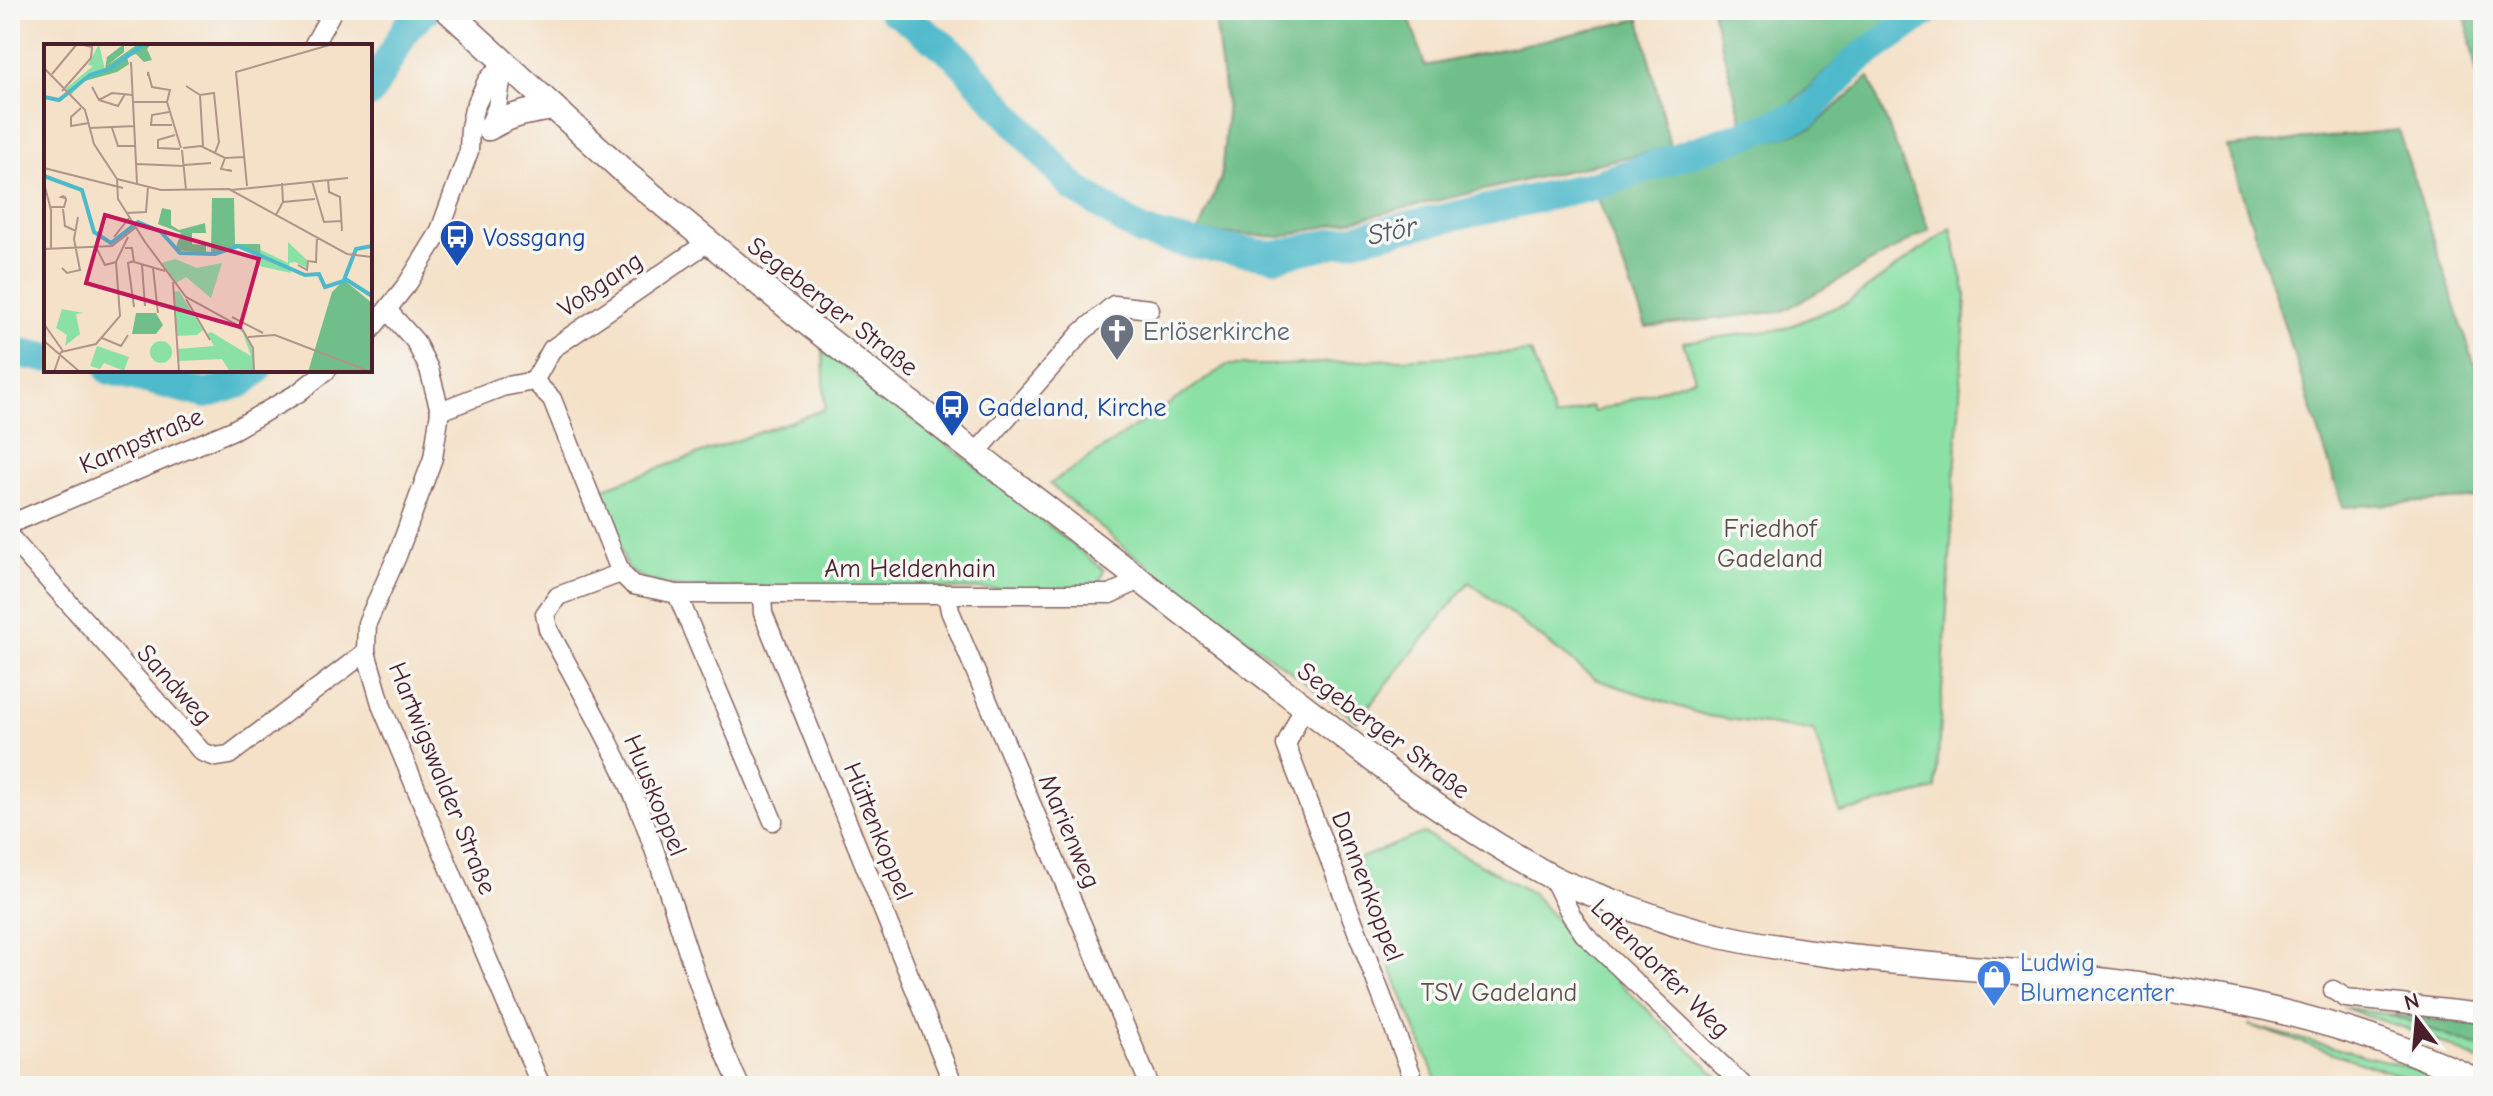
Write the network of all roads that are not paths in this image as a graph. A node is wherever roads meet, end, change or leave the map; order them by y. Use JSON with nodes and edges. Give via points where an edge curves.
{"nodes":[{"id":1,"x":333,"y":10,"type":"edge"},
{"id":2,"x":448,"y":12,"type":"edge"},
{"id":3,"x":314,"y":44,"type":"edge"},
{"id":4,"x":504,"y":62,"type":"junction"},
{"id":5,"x":554,"y":108,"type":"junction"},
{"id":6,"x":489,"y":128,"type":"junction"},
{"id":7,"x":469,"y":151,"type":"junction"},
{"id":8,"x":708,"y":242,"type":"junction"},
{"id":9,"x":1150,"y":309,"type":"dead end"},
{"id":10,"x":388,"y":311,"type":"junction"},
{"id":11,"x":372,"y":329,"type":"edge"},
{"id":12,"x":324,"y":372,"type":"edge"},
{"id":13,"x":534,"y":381,"type":"junction"},
{"id":14,"x":440,"y":411,"type":"junction"},
{"id":15,"x":976,"y":453,"type":"junction"},
{"id":16,"x":10,"y":524,"type":"edge"},
{"id":17,"x":10,"y":537,"type":"edge"},
{"id":18,"x":621,"y":573,"type":"junction"},
{"id":19,"x":1140,"y":580,"type":"junction"},
{"id":20,"x":677,"y":594,"type":"junction"},
{"id":21,"x":762,"y":594,"type":"junction"},
{"id":22,"x":947,"y":594,"type":"junction"},
{"id":23,"x":366,"y":652,"type":"junction"},
{"id":24,"x":1304,"y":706,"type":"junction"},
{"id":25,"x":773,"y":821,"type":"dead end"},
{"id":26,"x":1553,"y":878,"type":"junction"},
{"id":27,"x":2333,"y":990,"type":"dead end"},
{"id":28,"x":2483,"y":1013,"type":"edge"},
{"id":29,"x":2483,"y":1084,"type":"edge"},
{"id":30,"x":541,"y":1086,"type":"edge"},
{"id":31,"x":740,"y":1086,"type":"edge"},
{"id":32,"x":954,"y":1086,"type":"edge"},
{"id":33,"x":1150,"y":1086,"type":"edge"},
{"id":34,"x":1416,"y":1086,"type":"edge"},
{"id":35,"x":1744,"y":1086,"type":"edge"}],
"edges":[{"from":1,"to":3,"type":"street"},
{"from":2,"to":4,"type":"main road","name":"Segeberger Straße"},
{"from":4,"to":5,"type":"main road","name":"Segeberger Straße"},
{"from":4,"to":6,"type":"street"},
{"from":4,"to":7,"type":"street","via":[[487,81],[474,109]]},
{"from":5,"to":6,"type":"main road","via":[[528,111]]},
{"from":5,"to":8,"type":"main road","name":"Segeberger Straße"},
{"from":6,"to":7,"type":"street"},
{"from":7,"to":10,"type":"street","via":[[439,233]]},
{"from":8,"to":13,"type":"street","name":"Voßgang","via":[[552,349]]},
{"from":8,"to":15,"type":"main road","name":"Segeberger Straße"},
{"from":9,"to":15,"type":"street","via":[[1114,305],[1082,332]]},
{"from":10,"to":11,"type":"street"},
{"from":10,"to":14,"type":"street","name":"Hartwigswalder Straße","via":[[415,341]]},
{"from":12,"to":16,"type":"street","name":"Kampstraße","via":[[233,430]]},
{"from":13,"to":14,"type":"street","via":[[502,387]]},
{"from":13,"to":18,"type":"street","via":[[552,399]]},
{"from":14,"to":23,"type":"street","name":"Hartwigswalder Straße","via":[[433,458],[367,623]]},
{"from":15,"to":19,"type":"main road","name":"Segeberger Straße"},
{"from":17,"to":23,"type":"street","name":"Sandweg","via":[[202,752],[216,757],[229,755]]},
{"from":18,"to":20,"type":"street","name":"Am Heldenhain","via":[[633,585]]},
{"from":18,"to":31,"type":"street","name":"Huuskoppel","via":[[558,596],[545,614],[548,629],[644,821],[697,983]]},
{"from":19,"to":22,"type":"street","name":"Am Heldenhain","via":[[1110,594]]},
{"from":19,"to":24,"type":"main road","name":"Segeberger Straße"},
{"from":20,"to":21,"type":"street","name":"Am Heldenhain"},
{"from":20,"to":25,"type":"street"},
{"from":21,"to":22,"type":"street","name":"Am Heldenhain"},
{"from":21,"to":32,"type":"street","name":"Hüttenkoppel","via":[[763,613]]},
{"from":22,"to":33,"type":"street","name":"Marienweg"},
{"from":23,"to":30,"type":"street","name":"Hartwigswalder Straße","via":[[382,707]]},
{"from":24,"to":26,"type":"main road","name":"Segeberger Straße","via":[[1459,822]]},
{"from":24,"to":34,"type":"street","name":"Dannenkoppel","via":[[1286,745]]},
{"from":26,"to":29,"type":"main road","name":"Segeberger Straße","via":[[1703,932],[1808,951],[2055,975],[2258,1006],[2386,1042]]},
{"from":26,"to":35,"type":"street","name":"Latendorfer Weg","via":[[1584,934]]},
{"from":27,"to":28,"type":"street","via":[[2346,998]]}]}
